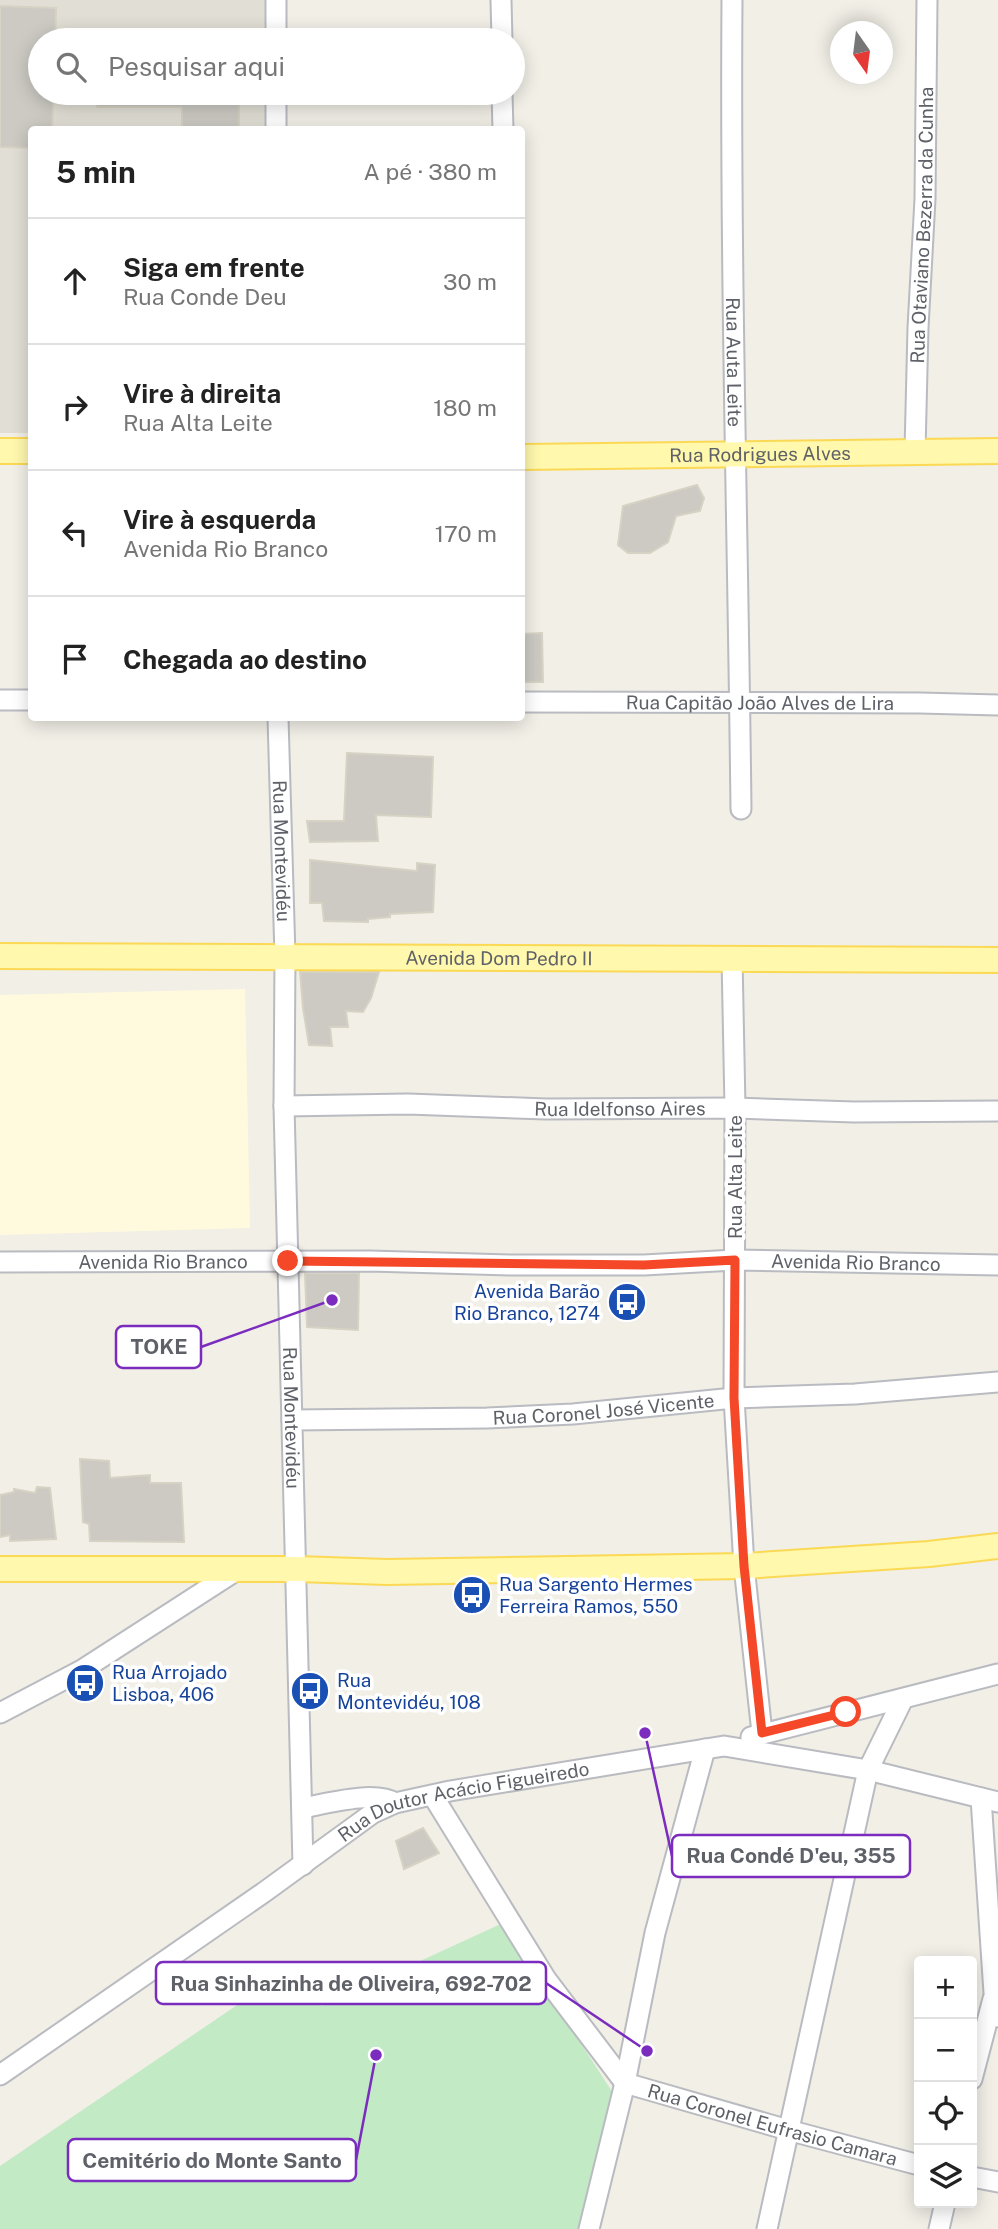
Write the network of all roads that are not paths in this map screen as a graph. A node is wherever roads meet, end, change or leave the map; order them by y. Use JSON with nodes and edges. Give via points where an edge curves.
{"nodes":[{"id":1,"x":276,"y":0,"type":"edge"},
{"id":2,"x":501,"y":0,"type":"edge"},
{"id":3,"x":732,"y":0,"type":"edge"},
{"id":4,"x":927,"y":0,"type":"edge"},
{"id":5,"x":276,"y":28,"type":"edge"},
{"id":6,"x":502,"y":28,"type":"edge"},
{"id":7,"x":276,"y":105,"type":"edge"},
{"id":8,"x":502,"y":105,"type":"edge"},
{"id":9,"x":275,"y":126,"type":"edge"},
{"id":10,"x":503,"y":126,"type":"edge"},
{"id":11,"x":0,"y":451,"type":"edge"},
{"id":12,"x":28,"y":451,"type":"edge"},
{"id":13,"x":915,"y":451,"type":"junction"},
{"id":14,"x":998,"y":451,"type":"edge"},
{"id":15,"x":735,"y":456,"type":"junction"},
{"id":16,"x":525,"y":457,"type":"edge"},
{"id":17,"x":0,"y":700,"type":"edge"},
{"id":18,"x":28,"y":700,"type":"edge"},
{"id":19,"x":525,"y":702,"type":"edge"},
{"id":20,"x":740,"y":704,"type":"junction"},
{"id":21,"x":998,"y":705,"type":"edge"},
{"id":22,"x":278,"y":721,"type":"edge"},
{"id":23,"x":741,"y":809,"type":"dead end"},
{"id":24,"x":0,"y":956,"type":"edge"},
{"id":25,"x":285,"y":956,"type":"junction"},
{"id":26,"x":732,"y":957,"type":"junction"},
{"id":27,"x":998,"y":960,"type":"edge"},
{"id":28,"x":284,"y":1106,"type":"junction"},
{"id":29,"x":735,"y":1108,"type":"junction"},
{"id":30,"x":998,"y":1111,"type":"edge"},
{"id":31,"x":735,"y":1260,"type":"junction"},
{"id":32,"x":288,"y":1261,"type":"junction"},
{"id":33,"x":0,"y":1262,"type":"edge"},
{"id":34,"x":998,"y":1265,"type":"edge"},
{"id":35,"x":998,"y":1382,"type":"edge"},
{"id":36,"x":734,"y":1398,"type":"junction"},
{"id":37,"x":292,"y":1420,"type":"junction"},
{"id":38,"x":998,"y":1546,"type":"edge"},
{"id":39,"x":744,"y":1566,"type":"junction"},
{"id":40,"x":0,"y":1569,"type":"edge"},
{"id":41,"x":297,"y":1569,"type":"junction"},
{"id":42,"x":237,"y":1570,"type":"junction"},
{"id":43,"x":998,"y":1674,"type":"edge"},
{"id":44,"x":903,"y":1699,"type":"junction"},
{"id":45,"x":0,"y":1713,"type":"edge"},
{"id":46,"x":762,"y":1733,"type":"junction"},
{"id":47,"x":715,"y":1747,"type":"junction"},
{"id":48,"x":868,"y":1770,"type":"junction"},
{"id":49,"x":433,"y":1796,"type":"junction"},
{"id":50,"x":990,"y":1800,"type":"edge"},
{"id":51,"x":395,"y":1803,"type":"junction"},
{"id":52,"x":302,"y":1808,"type":"junction"},
{"id":53,"x":303,"y":1865,"type":"junction"},
{"id":54,"x":994,"y":1993,"type":"junction"},
{"id":55,"x":998,"y":2017,"type":"edge"},
{"id":56,"x":977,"y":2059,"type":"edge"},
{"id":57,"x":0,"y":2076,"type":"edge"},
{"id":58,"x":625,"y":2083,"type":"junction"},
{"id":59,"x":788,"y":2130,"type":"junction"},
{"id":60,"x":914,"y":2164,"type":"edge"},
{"id":61,"x":977,"y":2178,"type":"edge"},
{"id":62,"x":998,"y":2182,"type":"edge"},
{"id":63,"x":944,"y":2208,"type":"edge"},
{"id":64,"x":589,"y":2229,"type":"edge"},
{"id":65,"x":767,"y":2229,"type":"edge"},
{"id":66,"x":939,"y":2229,"type":"edge"}],
"edges":[{"from":1,"to":5,"type":"street"},
{"from":2,"to":6,"type":"street"},
{"from":3,"to":15,"type":"street","name":"Rua Auta Leite"},
{"from":4,"to":13,"type":"street","name":"Rua Otaviano Bezerra da Cunha"},
{"from":7,"to":9,"type":"street"},
{"from":8,"to":10,"type":"street"},
{"from":11,"to":12,"type":"main road"},
{"from":13,"to":14,"type":"main road","name":"Rua Rodrigues Alves"},
{"from":13,"to":15,"type":"main road","name":"Rua Rodrigues Alves"},
{"from":15,"to":16,"type":"main road","name":"Rua Rodrigues Alves"},
{"from":15,"to":20,"type":"street","name":"Rua Auta Leite"},
{"from":17,"to":18,"type":"street"},
{"from":19,"to":20,"type":"street","name":"Rua Capitão João Alves de Lira"},
{"from":20,"to":21,"type":"street","name":"Rua Capitão João Alves de Lira"},
{"from":20,"to":23,"type":"street","name":"Rua Auta Leite"},
{"from":22,"to":25,"type":"street","name":"Rua Montevidéu"},
{"from":24,"to":25,"type":"main road","name":"Avenida Dom Pedro II"},
{"from":25,"to":26,"type":"main road","name":"Avenida Dom Pedro II"},
{"from":25,"to":28,"type":"street","name":"Rua Montevidéu"},
{"from":26,"to":27,"type":"main road","name":"Avenida Dom Pedro II"},
{"from":26,"to":29,"type":"street","name":"Rua Alta Leite"},
{"from":28,"to":29,"type":"street","name":"Rua Idelfonso Aires"},
{"from":28,"to":32,"type":"street","name":"Rua Montevidéu"},
{"from":29,"to":30,"type":"street","name":"Rua Idelfonso Aires"},
{"from":29,"to":31,"type":"street","name":"Rua Alta Leite"},
{"from":31,"to":32,"type":"street","name":"Avenida Rio Branco","via":[[644,1265]]},
{"from":31,"to":34,"type":"street","name":"Avenida Rio Branco"},
{"from":31,"to":36,"type":"street","name":"Rua Alta Leite"},
{"from":32,"to":33,"type":"street","name":"Avenida Rio Branco"},
{"from":32,"to":37,"type":"street","name":"Rua Montevidéu"},
{"from":35,"to":36,"type":"street","name":"Rua Coronel José Vicente"},
{"from":36,"to":37,"type":"street","name":"Rua Coronel José Vicente","via":[[573,1414]]},
{"from":36,"to":39,"type":"street","name":"Rua Alta Leite"},
{"from":37,"to":41,"type":"street","name":"Rua Montevidéu"},
{"from":38,"to":39,"type":"main road"},
{"from":39,"to":41,"type":"main road","via":[[387,1572]]},
{"from":39,"to":46,"type":"street","name":"Rua Alta Leite"},
{"from":40,"to":42,"type":"main road"},
{"from":41,"to":42,"type":"main road"},
{"from":41,"to":52,"type":"street","name":"Rua Montevidéu"},
{"from":42,"to":45,"type":"street","via":[[82,1670]]},
{"from":43,"to":44,"type":"street"},
{"from":44,"to":46,"type":"street"},
{"from":44,"to":48,"type":"street"},
{"from":46,"to":47,"type":"street"},
{"from":47,"to":48,"type":"street","name":"Rua Doutor Acácio Figueiredo"},
{"from":47,"to":49,"type":"street","name":"Rua Doutor Acácio Figueiredo"},
{"from":47,"to":58,"type":"street","via":[[654,1933]]},
{"from":48,"to":50,"type":"street","name":"Rua Doutor Acácio Figueiredo"},
{"from":48,"to":59,"type":"street"},
{"from":49,"to":51,"type":"street","name":"Rua Doutor Acácio Figueiredo"},
{"from":49,"to":58,"type":"street","via":[[547,1979]]},
{"from":50,"to":54,"type":"street"},
{"from":51,"to":52,"type":"street","via":[[363,1798]]},
{"from":51,"to":53,"type":"street","name":"Rua Doutor Acácio Figueiredo","via":[[373,1813]]},
{"from":52,"to":53,"type":"street","name":"Rua Montevidéu"},
{"from":53,"to":57,"type":"street","name":"Rua Doutor Acácio Figueiredo"},
{"from":54,"to":55,"type":"street"},
{"from":54,"to":56,"type":"street"},
{"from":58,"to":59,"type":"street","name":"Rua Coronel Eufrasio Camara"},
{"from":58,"to":64,"type":"street"},
{"from":59,"to":60,"type":"street","name":"Rua Coronel Eufrasio Camara"},
{"from":59,"to":65,"type":"street"},
{"from":61,"to":62,"type":"street"},
{"from":63,"to":66,"type":"street"}]}
